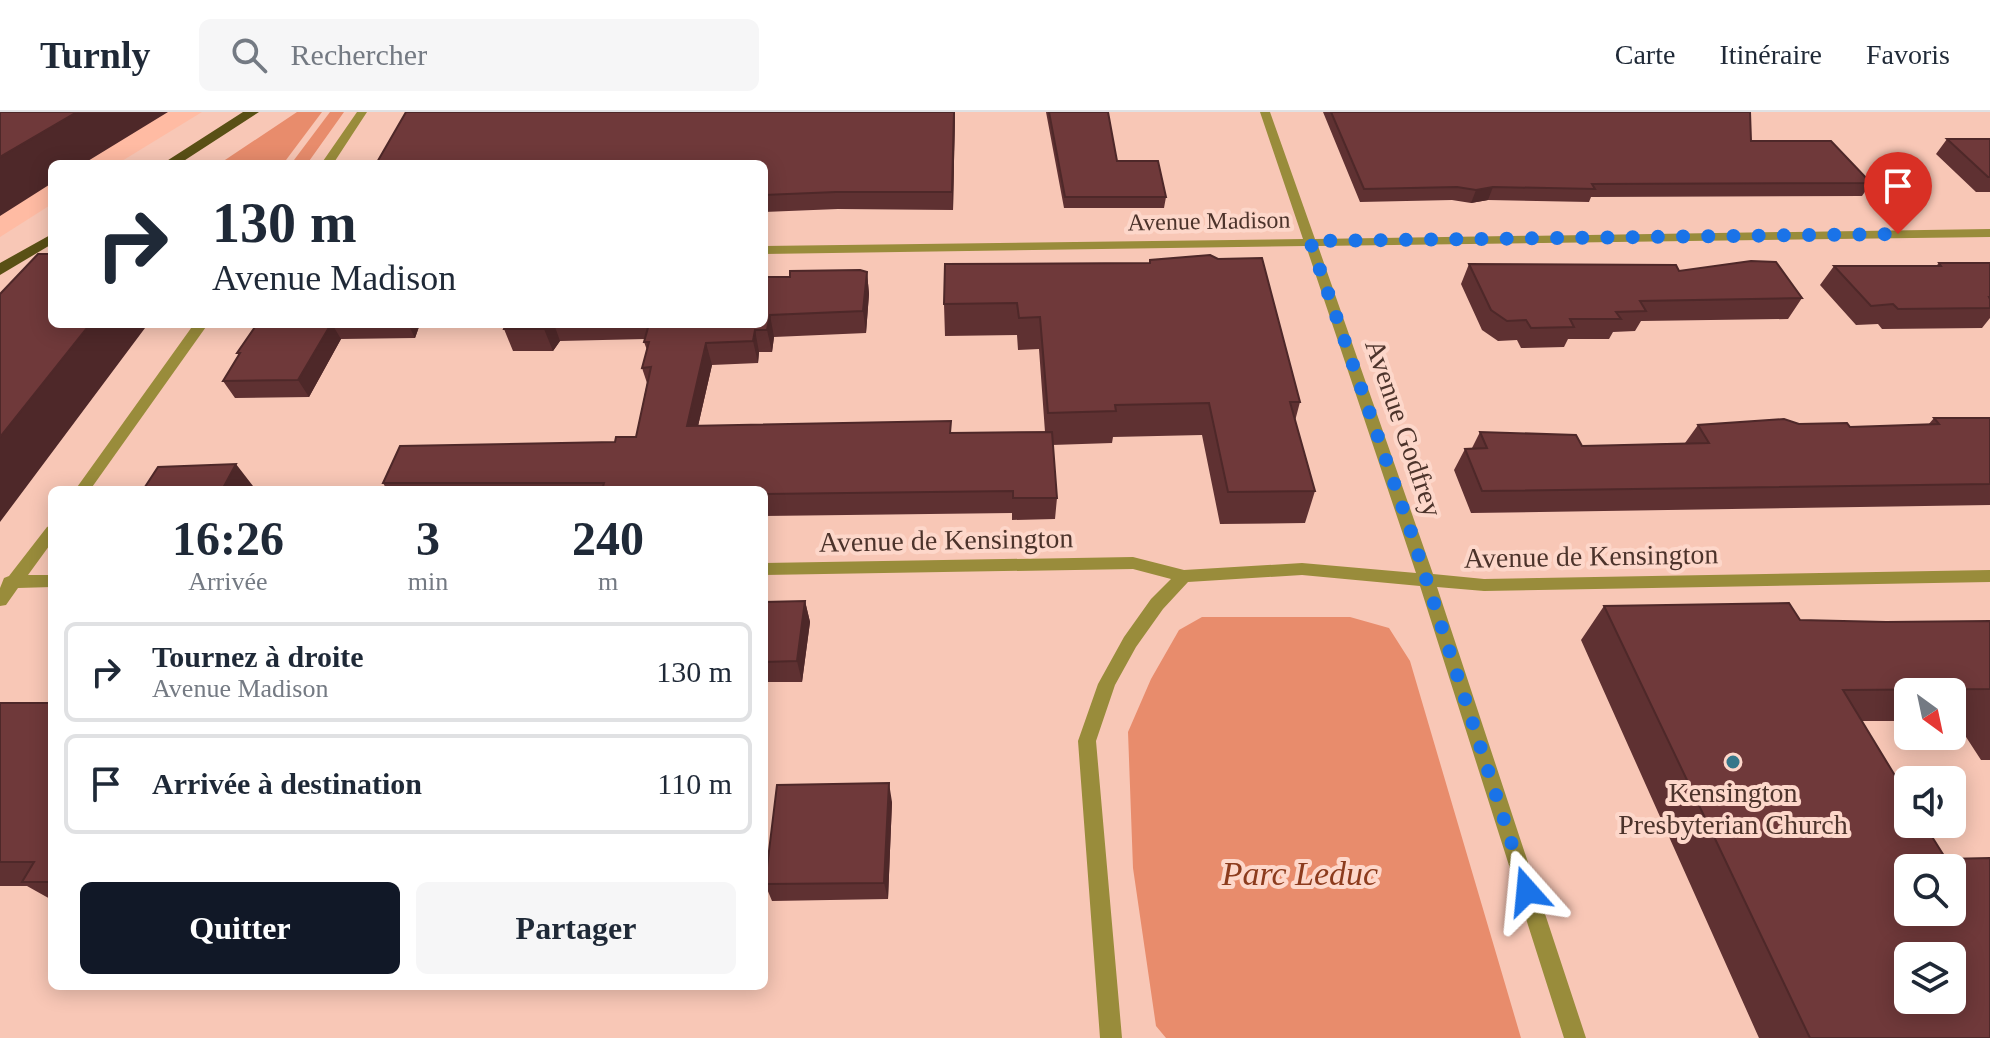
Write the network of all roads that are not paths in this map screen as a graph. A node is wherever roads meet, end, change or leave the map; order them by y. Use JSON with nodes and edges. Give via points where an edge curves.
{"nodes":[{"id":1,"x":252,"y":112,"type":"edge"},
{"id":2,"x":362,"y":112,"type":"edge"},
{"id":3,"x":1265,"y":112,"type":"edge"},
{"id":4,"x":175,"y":160,"type":"edge"},
{"id":5,"x":330,"y":160,"type":"edge"},
{"id":6,"x":1990,"y":233,"type":"edge"},
{"id":7,"x":48,"y":240,"type":"edge"},
{"id":8,"x":1310,"y":241,"type":"junction"},
{"id":9,"x":768,"y":250,"type":"edge"},
{"id":10,"x":0,"y":270,"type":"edge"},
{"id":11,"x":198,"y":328,"type":"edge"},
{"id":12,"x":85,"y":486,"type":"edge"},
{"id":13,"x":48,"y":536,"type":"edge"},
{"id":14,"x":768,"y":569,"type":"edge"},
{"id":15,"x":1184,"y":576,"type":"junction"},
{"id":16,"x":1990,"y":576,"type":"edge"},
{"id":17,"x":48,"y":581,"type":"edge"},
{"id":18,"x":7,"y":582,"type":"edge"},
{"id":19,"x":1427,"y":582,"type":"junction"},
{"id":20,"x":0,"y":600,"type":"edge"},
{"id":21,"x":1111,"y":1038,"type":"edge"},
{"id":22,"x":1575,"y":1038,"type":"edge"}],
"edges":[{"from":1,"to":4,"type":"main road"},
{"from":2,"to":5,"type":"street"},
{"from":3,"to":8,"type":"street","name":"Avenue Godfrey"},
{"from":6,"to":8,"type":"street","name":"Avenue Madison"},
{"from":7,"to":10,"type":"main road"},
{"from":8,"to":9,"type":"street","name":"Avenue Madison"},
{"from":8,"to":19,"type":"street","name":"Avenue Godfrey"},
{"from":11,"to":12,"type":"street"},
{"from":13,"to":18,"type":"street"},
{"from":14,"to":15,"type":"street","name":"Avenue de Kensington","via":[[1133,563]]},
{"from":15,"to":19,"type":"street","name":"Avenue de Kensington","via":[[1302,569]]},
{"from":15,"to":21,"type":"street","via":[[1130,642],[1107,684],[1087,741]]},
{"from":16,"to":19,"type":"street","name":"Avenue de Kensington"},
{"from":17,"to":18,"type":"street"},
{"from":18,"to":20,"type":"street"},
{"from":19,"to":22,"type":"street","name":"Avenue Godfrey"}]}
